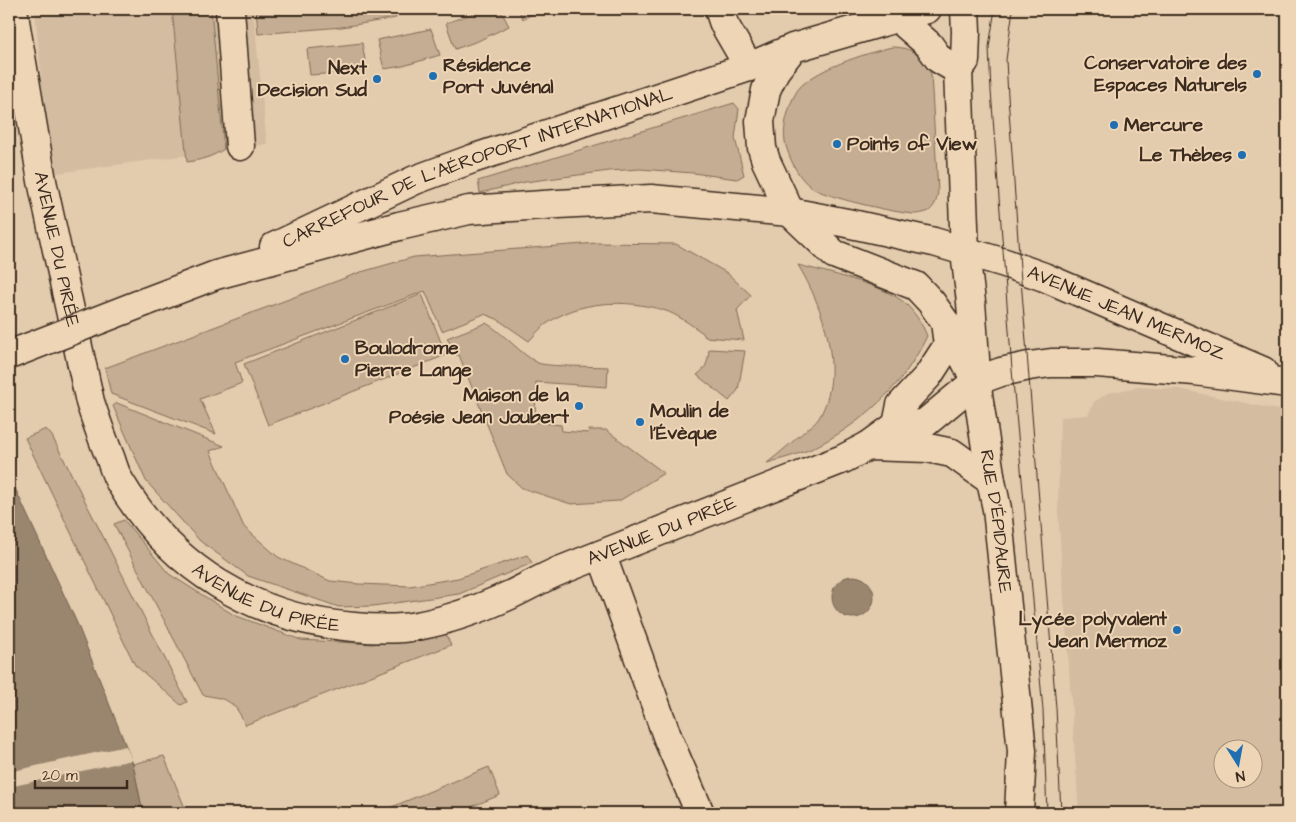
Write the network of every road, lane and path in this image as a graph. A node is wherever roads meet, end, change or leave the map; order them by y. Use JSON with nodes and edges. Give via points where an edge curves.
{"nodes":[{"id":1,"x":13,"y":9,"type":"edge"},
{"id":2,"x":230,"y":9,"type":"edge"},
{"id":3,"x":719,"y":9,"type":"edge"},
{"id":4,"x":927,"y":9,"type":"edge"},
{"id":5,"x":965,"y":9,"type":"edge"},
{"id":6,"x":897,"y":17,"type":"junction"},
{"id":7,"x":793,"y":48,"type":"junction"},
{"id":8,"x":749,"y":67,"type":"junction"},
{"id":9,"x":958,"y":70,"type":"junction"},
{"id":10,"x":240,"y":146,"type":"dead end"},
{"id":11,"x":790,"y":212,"type":"junction"},
{"id":12,"x":966,"y":252,"type":"junction"},
{"id":13,"x":216,"y":275,"type":"junction"},
{"id":14,"x":945,"y":322,"type":"junction"},
{"id":15,"x":9,"y":355,"type":"edge"},
{"id":16,"x":976,"y":381,"type":"junction"},
{"id":17,"x":1287,"y":382,"type":"edge"},
{"id":18,"x":897,"y":425,"type":"junction"},
{"id":19,"x":868,"y":446,"type":"junction"},
{"id":20,"x":990,"y":480,"type":"junction"},
{"id":21,"x":602,"y":556,"type":"junction"},
{"id":22,"x":700,"y":813,"type":"edge"},
{"id":23,"x":1019,"y":813,"type":"edge"}],
"edges":[{"from":1,"to":21,"type":"main road","name":"AVENUE DU PIRÉE","via":[[48,210],[96,422],[119,480],[150,525],[187,562],[223,588],[300,620],[378,629],[414,627],[473,611],[557,572]]},
{"from":2,"to":10,"type":"main road"},
{"from":3,"to":8,"type":"main road"},
{"from":4,"to":6,"type":"main road","name":"CARREFOUR DE L'AÉROPORT INTERNATIONAL"},
{"from":5,"to":9,"type":"main road","via":[[965,61]]},
{"from":6,"to":7,"type":"main road","name":"CARREFOUR DE L'AÉROPORT INTERNATIONAL"},
{"from":6,"to":9,"type":"main road","via":[[929,45],[939,59]]},
{"from":7,"to":8,"type":"main road","name":"CARREFOUR DE L'AÉROPORT INTERNATIONAL"},
{"from":7,"to":11,"type":"main road","via":[[774,70],[760,121],[766,161]]},
{"from":8,"to":13,"type":"main road","name":"CARREFOUR DE L'AÉROPORT INTERNATIONAL","via":[[472,158],[415,180]]},
{"from":9,"to":12,"type":"main road"},
{"from":11,"to":12,"type":"main road","name":"CARREFOUR DE L'AÉROPORT INTERNATIONAL","via":[[934,242]]},
{"from":11,"to":13,"type":"main road","name":"CARREFOUR DE L'AÉROPORT INTERNATIONAL","via":[[651,199],[469,210]]},
{"from":11,"to":14,"type":"main road","via":[[834,254],[916,286]]},
{"from":12,"to":16,"type":"main road"},
{"from":12,"to":17,"type":"main road","name":"AVENUE JEAN MERMOZ","via":[[1044,277]]},
{"from":13,"to":15,"type":"main road","bridge":true},
{"from":14,"to":16,"type":"main road"},
{"from":14,"to":18,"type":"main road","via":[[948,345],[928,376],[901,406]]},
{"from":16,"to":17,"type":"main road","name":"AVENUE JEAN MERMOZ","via":[[1029,366],[1098,362]]},
{"from":16,"to":18,"type":"main road","via":[[924,424]]},
{"from":16,"to":20,"type":"main road","name":"RUE D'ÉPIDAURE"},
{"from":18,"to":19,"type":"main road","name":"AVENUE DU PIRÉE"},
{"from":19,"to":20,"type":"main road","via":[[928,448],[952,453]]},
{"from":19,"to":21,"type":"main road","name":"AVENUE DU PIRÉE"},
{"from":20,"to":23,"type":"main road","name":"RUE D'ÉPIDAURE","via":[[997,509],[1022,751]]},
{"from":21,"to":22,"type":"main road","via":[[668,739]]}]}
